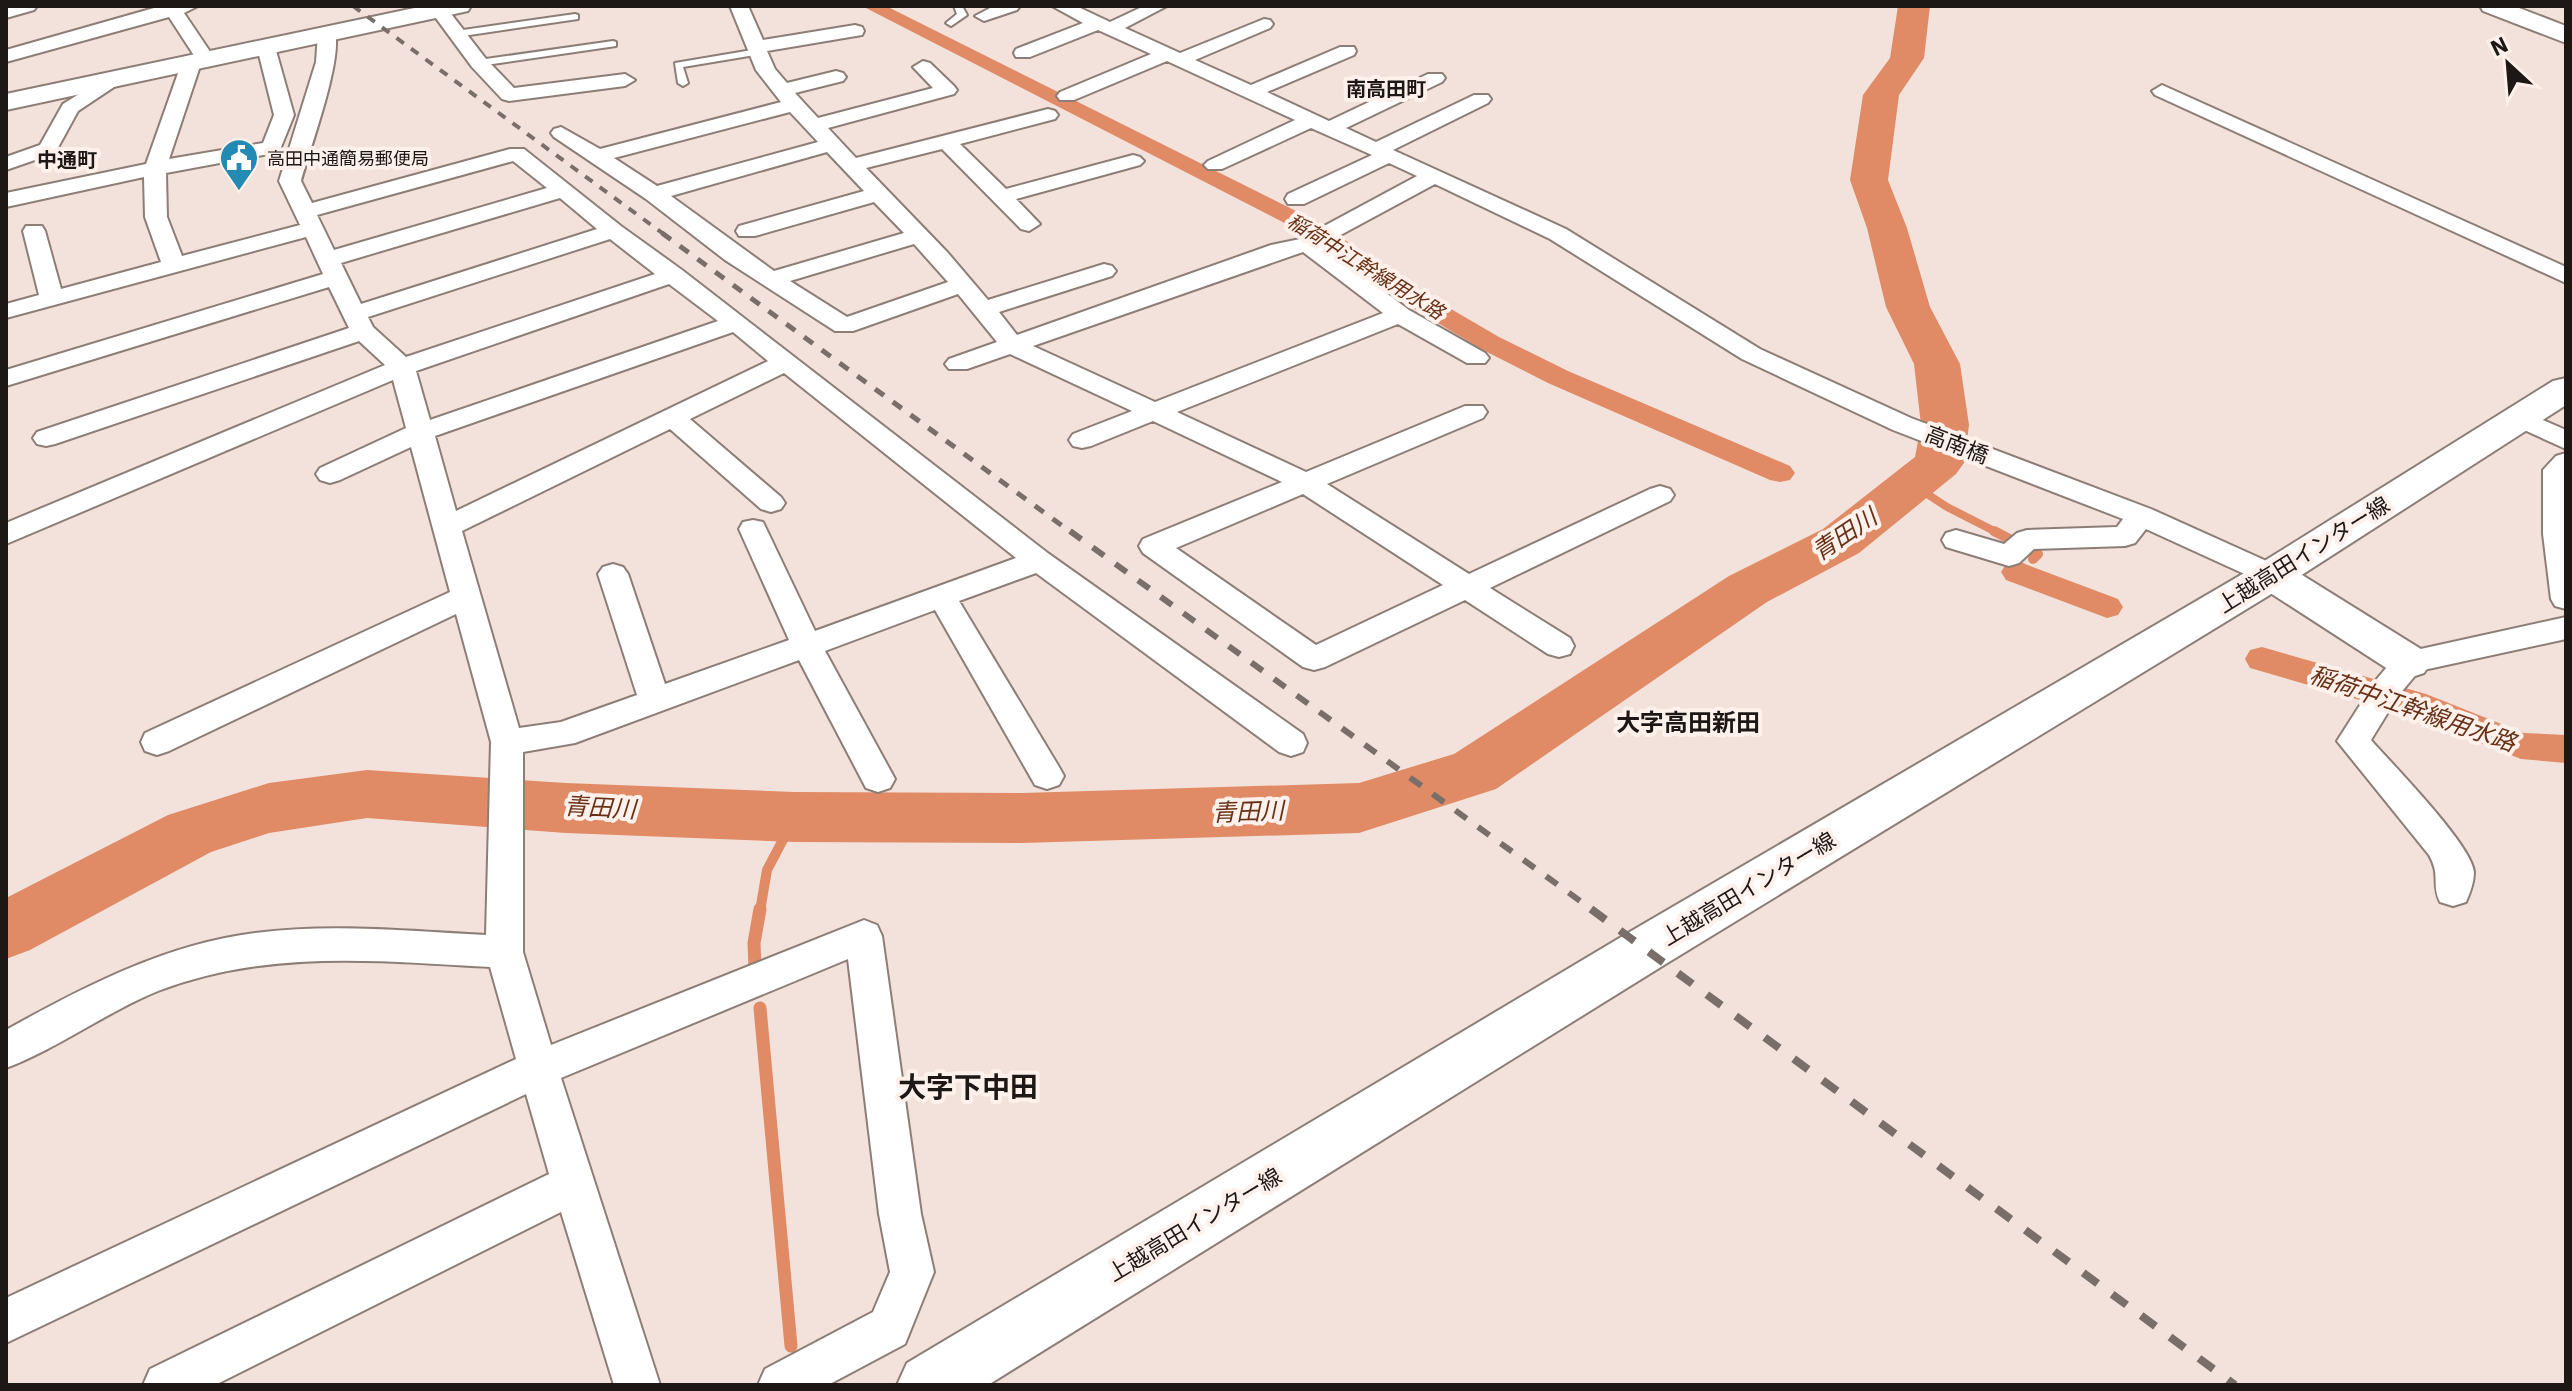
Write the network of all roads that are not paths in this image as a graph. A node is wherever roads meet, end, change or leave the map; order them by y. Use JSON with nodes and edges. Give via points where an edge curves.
{"nodes":[{"id":1,"x":28,"y":6,"type":"edge"},
{"id":2,"x":739,"y":6,"type":"edge"},
{"id":3,"x":958,"y":6,"type":"edge"},
{"id":4,"x":1011,"y":6,"type":"edge"},
{"id":5,"x":1061,"y":6,"type":"edge"},
{"id":6,"x":1158,"y":6,"type":"edge"},
{"id":7,"x":2492,"y":6,"type":"edge"},
{"id":8,"x":177,"y":7,"type":"edge"},
{"id":9,"x":449,"y":8,"type":"edge"},
{"id":10,"x":6,"y":13,"type":"edge"},
{"id":11,"x":984,"y":16,"type":"dead end"},
{"id":12,"x":575,"y":17,"type":"dead end"},
{"id":13,"x":951,"y":23,"type":"dead end"},
{"id":14,"x":1264,"y":24,"type":"dead end"},
{"id":15,"x":1103,"y":26,"type":"junction"},
{"id":16,"x":855,"y":31,"type":"dead end"},
{"id":17,"x":327,"y":34,"type":"junction"},
{"id":18,"x":456,"y":34,"type":"junction"},
{"id":19,"x":2566,"y":35,"type":"edge"},
{"id":20,"x":613,"y":44,"type":"dead end"},
{"id":21,"x":266,"y":47,"type":"junction"},
{"id":22,"x":757,"y":50,"type":"junction"},
{"id":23,"x":1347,"y":51,"type":"dead end"},
{"id":24,"x":1023,"y":53,"type":"dead end"},
{"id":25,"x":6,"y":56,"type":"edge"},
{"id":26,"x":1171,"y":58,"type":"junction"},
{"id":27,"x":199,"y":61,"type":"junction"},
{"id":28,"x":479,"y":63,"type":"junction"},
{"id":29,"x":923,"y":67,"type":"dead end"},
{"id":30,"x":836,"y":77,"type":"dead end"},
{"id":31,"x":1435,"y":78,"type":"dead end"},
{"id":32,"x":113,"y":79,"type":"junction"},
{"id":33,"x":625,"y":80,"type":"dead end"},
{"id":34,"x":683,"y":83,"type":"dead end"},
{"id":35,"x":2162,"y":91,"type":"dead end"},
{"id":36,"x":1249,"y":93,"type":"junction"},
{"id":37,"x":1067,"y":96,"type":"dead end"},
{"id":38,"x":788,"y":97,"type":"junction"},
{"id":39,"x":1481,"y":99,"type":"dead end"},
{"id":40,"x":6,"y":102,"type":"edge"},
{"id":41,"x":1048,"y":115,"type":"dead end"},
{"id":42,"x":1320,"y":124,"type":"junction"},
{"id":43,"x":813,"y":126,"type":"junction"},
{"id":44,"x":561,"y":133,"type":"dead end"},
{"id":45,"x":947,"y":142,"type":"junction"},
{"id":46,"x":830,"y":145,"type":"junction"},
{"id":47,"x":1384,"y":152,"type":"junction"},
{"id":48,"x":597,"y":156,"type":"junction"},
{"id":49,"x":1133,"y":161,"type":"dead end"},
{"id":50,"x":6,"y":164,"type":"edge"},
{"id":51,"x":853,"y":165,"type":"junction"},
{"id":52,"x":1215,"y":165,"type":"dead end"},
{"id":53,"x":155,"y":168,"type":"junction"},
{"id":54,"x":1434,"y":176,"type":"junction"},
{"id":55,"x":565,"y":190,"type":"junction"},
{"id":56,"x":654,"y":194,"type":"junction"},
{"id":57,"x":879,"y":194,"type":"junction"},
{"id":58,"x":1003,"y":196,"type":"junction"},
{"id":59,"x":1296,"y":199,"type":"dead end"},
{"id":60,"x":6,"y":200,"type":"edge"},
{"id":61,"x":309,"y":220,"type":"junction"},
{"id":62,"x":1029,"y":224,"type":"dead end"},
{"id":63,"x":34,"y":231,"type":"dead end"},
{"id":64,"x":613,"y":231,"type":"junction"},
{"id":65,"x":747,"y":231,"type":"dead end"},
{"id":66,"x":918,"y":236,"type":"junction"},
{"id":67,"x":1307,"y":244,"type":"junction"},
{"id":68,"x":174,"y":266,"type":"junction"},
{"id":69,"x":332,"y":268,"type":"junction"},
{"id":70,"x":1104,"y":271,"type":"dead end"},
{"id":71,"x":674,"y":275,"type":"junction"},
{"id":72,"x":2566,"y":276,"type":"edge"},
{"id":73,"x":771,"y":279,"type":"junction"},
{"id":74,"x":961,"y":285,"type":"junction"},
{"id":75,"x":52,"y":300,"type":"junction"},
{"id":76,"x":982,"y":310,"type":"junction"},
{"id":77,"x":6,"y":311,"type":"edge"},
{"id":78,"x":1400,"y":315,"type":"junction"},
{"id":79,"x":359,"y":323,"type":"junction"},
{"id":80,"x":736,"y":323,"type":"junction"},
{"id":81,"x":1014,"y":346,"type":"junction"},
{"id":82,"x":1476,"y":358,"type":"dead end"},
{"id":83,"x":786,"y":362,"type":"junction"},
{"id":84,"x":958,"y":364,"type":"dead end"},
{"id":85,"x":402,"y":367,"type":"junction"},
{"id":86,"x":6,"y":378,"type":"edge"},
{"id":87,"x":2566,"y":389,"type":"edge"},
{"id":88,"x":1154,"y":412,"type":"junction"},
{"id":89,"x":1474,"y":412,"type":"dead end"},
{"id":90,"x":672,"y":417,"type":"junction"},
{"id":91,"x":2520,"y":418,"type":"junction"},
{"id":92,"x":420,"y":432,"type":"junction"},
{"id":93,"x":46,"y":438,"type":"dead end"},
{"id":94,"x":1082,"y":440,"type":"dead end"},
{"id":95,"x":2566,"y":441,"type":"edge"},
{"id":96,"x":2566,"y":462,"type":"edge"},
{"id":97,"x":330,"y":474,"type":"dead end"},
{"id":98,"x":1305,"y":482,"type":"junction"},
{"id":99,"x":1660,"y":495,"type":"dead end"},
{"id":100,"x":771,"y":503,"type":"dead end"},
{"id":101,"x":2141,"y":516,"type":"junction"},
{"id":102,"x":447,"y":527,"type":"junction"},
{"id":103,"x":753,"y":529,"type":"dead end"},
{"id":104,"x":6,"y":534,"type":"edge"},
{"id":105,"x":1956,"y":540,"type":"dead end"},
{"id":106,"x":1039,"y":561,"type":"junction"},
{"id":107,"x":613,"y":574,"type":"dead end"},
{"id":108,"x":2272,"y":575,"type":"junction"},
{"id":109,"x":1466,"y":586,"type":"junction"},
{"id":110,"x":466,"y":597,"type":"junction"},
{"id":111,"x":942,"y":597,"type":"junction"},
{"id":112,"x":2566,"y":599,"type":"edge"},
{"id":113,"x":2566,"y":628,"type":"edge"},
{"id":114,"x":807,"y":646,"type":"junction"},
{"id":115,"x":1559,"y":646,"type":"dead end"},
{"id":116,"x":2391,"y":684,"type":"junction"},
{"id":117,"x":655,"y":701,"type":"junction"},
{"id":118,"x":157,"y":742,"type":"dead end"},
{"id":119,"x":1291,"y":743,"type":"dead end"},
{"id":120,"x":506,"y":756,"type":"junction"},
{"id":121,"x":1047,"y":776,"type":"dead end"},
{"id":122,"x":878,"y":779,"type":"dead end"},
{"id":123,"x":2453,"y":891,"type":"dead end"},
{"id":124,"x":504,"y":952,"type":"junction"},
{"id":125,"x":6,"y":1050,"type":"edge"},
{"id":126,"x":539,"y":1068,"type":"junction"},
{"id":127,"x":573,"y":1184,"type":"junction"},
{"id":128,"x":6,"y":1321,"type":"edge"},
{"id":129,"x":166,"y":1385,"type":"edge"},
{"id":130,"x":637,"y":1385,"type":"edge"},
{"id":131,"x":781,"y":1385,"type":"edge"},
{"id":132,"x":929,"y":1385,"type":"edge"}],
"edges":[{"from":1,"to":10,"type":"street"},
{"from":2,"to":22,"type":"street"},
{"from":3,"to":13,"type":"lane","via":[[962,15]]},
{"from":4,"to":11,"type":"street"},
{"from":5,"to":15,"type":"street","name":"高南橋"},
{"from":6,"to":15,"type":"street"},
{"from":7,"to":19,"type":"main road"},
{"from":8,"to":25,"type":"street"},
{"from":8,"to":27,"type":"street"},
{"from":9,"to":17,"type":"main road"},
{"from":9,"to":18,"type":"street"},
{"from":12,"to":18,"type":"lane"},
{"from":14,"to":26,"type":"street"},
{"from":15,"to":24,"type":"street"},
{"from":15,"to":26,"type":"street","name":"高南橋"},
{"from":16,"to":22,"type":"street"},
{"from":17,"to":21,"type":"main road"},
{"from":17,"to":61,"type":"street","via":[[326,62],[290,181]]},
{"from":18,"to":28,"type":"street"},
{"from":20,"to":28,"type":"lane"},
{"from":21,"to":27,"type":"main road"},
{"from":21,"to":53,"type":"street","via":[[284,115],[272,148]]},
{"from":22,"to":34,"type":"lane","via":[[678,65]]},
{"from":22,"to":38,"type":"street"},
{"from":23,"to":36,"type":"street"},
{"from":26,"to":36,"type":"street","name":"高南橋"},
{"from":26,"to":37,"type":"street"},
{"from":27,"to":32,"type":"main road"},
{"from":27,"to":53,"type":"street"},
{"from":28,"to":33,"type":"street","via":[[509,95]]},
{"from":29,"to":43,"type":"street","via":[[947,90]]},
{"from":30,"to":38,"type":"street"},
{"from":31,"to":42,"type":"street"},
{"from":32,"to":40,"type":"main road"},
{"from":32,"to":50,"type":"street","via":[[70,108],[48,149]]},
{"from":35,"to":72,"type":"street"},
{"from":36,"to":42,"type":"street","name":"高南橋"},
{"from":38,"to":43,"type":"street"},
{"from":38,"to":48,"type":"street"},
{"from":39,"to":47,"type":"street"},
{"from":41,"to":45,"type":"street"},
{"from":42,"to":47,"type":"street","name":"高南橋"},
{"from":42,"to":52,"type":"street"},
{"from":43,"to":46,"type":"street"},
{"from":44,"to":48,"type":"street"},
{"from":45,"to":51,"type":"street"},
{"from":45,"to":58,"type":"street"},
{"from":46,"to":51,"type":"street"},
{"from":46,"to":56,"type":"street"},
{"from":47,"to":54,"type":"street","name":"高南橋"},
{"from":47,"to":59,"type":"street"},
{"from":48,"to":56,"type":"street"},
{"from":49,"to":58,"type":"street"},
{"from":51,"to":57,"type":"street"},
{"from":53,"to":60,"type":"street"},
{"from":53,"to":68,"type":"street","via":[[156,217]]},
{"from":54,"to":67,"type":"street"},
{"from":54,"to":101,"type":"street","name":"高南橋","via":[[1558,234],[1751,354],[1902,424]]},
{"from":55,"to":61,"type":"street","via":[[517,153]]},
{"from":55,"to":64,"type":"street"},
{"from":55,"to":69,"type":"street"},
{"from":56,"to":73,"type":"street"},
{"from":57,"to":65,"type":"street"},
{"from":57,"to":66,"type":"street"},
{"from":58,"to":62,"type":"street"},
{"from":61,"to":68,"type":"street"},
{"from":61,"to":69,"type":"street"},
{"from":63,"to":75,"type":"street"},
{"from":64,"to":71,"type":"street"},
{"from":64,"to":79,"type":"street"},
{"from":66,"to":73,"type":"street"},
{"from":66,"to":74,"type":"street"},
{"from":67,"to":78,"type":"street"},
{"from":67,"to":81,"type":"street"},
{"from":68,"to":75,"type":"street"},
{"from":69,"to":79,"type":"street"},
{"from":69,"to":86,"type":"street"},
{"from":70,"to":76,"type":"street"},
{"from":71,"to":80,"type":"street"},
{"from":71,"to":85,"type":"street"},
{"from":73,"to":74,"type":"street","via":[[844,326]]},
{"from":74,"to":76,"type":"street"},
{"from":75,"to":77,"type":"street"},
{"from":76,"to":81,"type":"street"},
{"from":78,"to":82,"type":"street"},
{"from":78,"to":88,"type":"street"},
{"from":79,"to":85,"type":"street"},
{"from":79,"to":93,"type":"street"},
{"from":80,"to":83,"type":"street"},
{"from":80,"to":92,"type":"street"},
{"from":81,"to":84,"type":"street"},
{"from":81,"to":88,"type":"street"},
{"from":83,"to":90,"type":"street"},
{"from":83,"to":106,"type":"street"},
{"from":85,"to":92,"type":"street"},
{"from":85,"to":104,"type":"street"},
{"from":87,"to":91,"type":"main road","name":"上越高田インター線"},
{"from":88,"to":94,"type":"street"},
{"from":88,"to":98,"type":"street"},
{"from":89,"to":98,"type":"street"},
{"from":90,"to":100,"type":"street"},
{"from":90,"to":102,"type":"street"},
{"from":91,"to":95,"type":"street"},
{"from":91,"to":108,"type":"main road","name":"上越高田インター線"},
{"from":92,"to":97,"type":"street"},
{"from":92,"to":102,"type":"street"},
{"from":96,"to":112,"type":"street","via":[[2557,470],[2555,498]]},
{"from":98,"to":109,"type":"street"},
{"from":98,"to":109,"type":"street","via":[[1153,546],[1314,659]]},
{"from":99,"to":109,"type":"street"},
{"from":101,"to":105,"type":"street","via":[[2125,536],[2021,545],[2009,556]]},
{"from":101,"to":108,"type":"street","name":"高南橋"},
{"from":102,"to":110,"type":"street"},
{"from":103,"to":114,"type":"street"},
{"from":106,"to":111,"type":"street"},
{"from":106,"to":119,"type":"street"},
{"from":107,"to":117,"type":"street"},
{"from":108,"to":116,"type":"main road"},
{"from":108,"to":132,"type":"main road","name":"上越高田インター線"},
{"from":109,"to":115,"type":"street"},
{"from":110,"to":118,"type":"street"},
{"from":110,"to":120,"type":"street"},
{"from":111,"to":114,"type":"street"},
{"from":111,"to":121,"type":"street"},
{"from":113,"to":116,"type":"street"},
{"from":114,"to":117,"type":"street"},
{"from":114,"to":122,"type":"street"},
{"from":116,"to":123,"type":"street","via":[[2353,741],[2441,845],[2456,870]]},
{"from":117,"to":120,"type":"street"},
{"from":120,"to":124,"type":"street"},
{"from":124,"to":125,"type":"street","via":[[323,944],[244,950],[139,981]]},
{"from":124,"to":126,"type":"street"},
{"from":126,"to":127,"type":"street"},
{"from":126,"to":128,"type":"street"},
{"from":126,"to":131,"type":"street","via":[[864,936],[912,1272],[889,1328]]},
{"from":127,"to":129,"type":"street"},
{"from":127,"to":130,"type":"street"}]}
